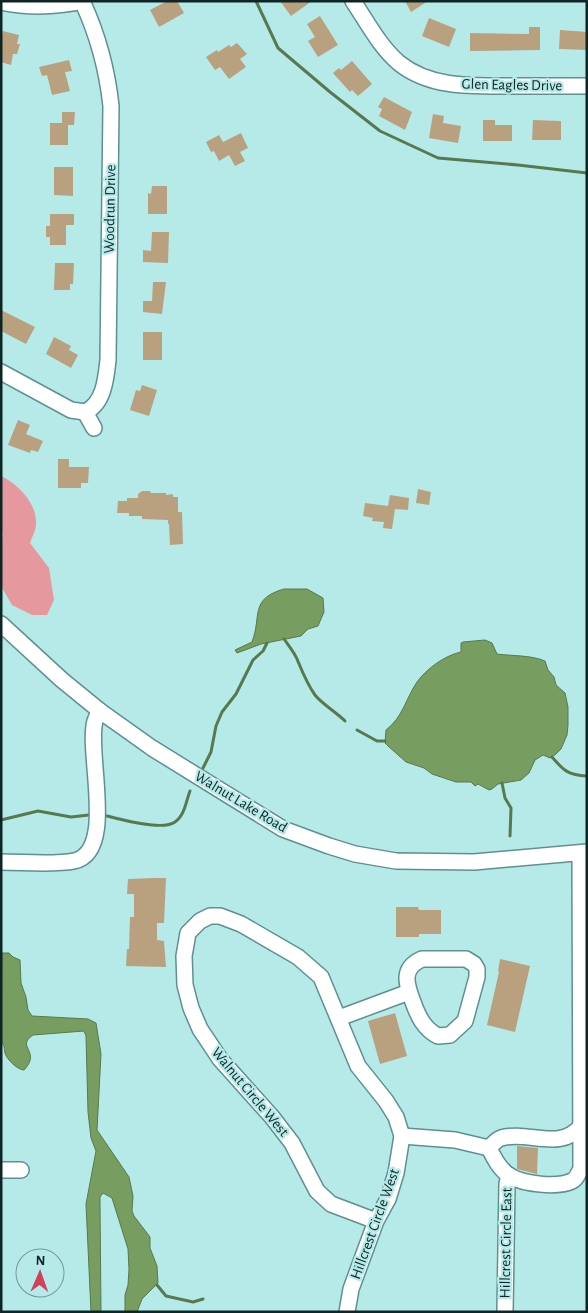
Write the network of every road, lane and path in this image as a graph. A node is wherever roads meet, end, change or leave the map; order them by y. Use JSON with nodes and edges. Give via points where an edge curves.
{"nodes":[{"id":1,"x":82,"y":1,"type":"edge"},
{"id":2,"x":353,"y":1,"type":"edge"},
{"id":3,"x":1,"y":2,"type":"edge"},
{"id":4,"x":587,"y":86,"type":"edge"},
{"id":5,"x":1,"y":372,"type":"edge"},
{"id":6,"x":85,"y":412,"type":"junction"},
{"id":7,"x":94,"y":428,"type":"dead end"},
{"id":8,"x":1,"y":624,"type":"edge"},
{"id":9,"x":100,"y":711,"type":"junction"},
{"id":10,"x":583,"y":852,"type":"edge"},
{"id":11,"x":1,"y":862,"type":"edge"},
{"id":12,"x":409,"y":992,"type":"junction"},
{"id":13,"x":339,"y":1018,"type":"junction"},
{"id":14,"x":581,"y":1126,"type":"junction"},
{"id":15,"x":402,"y":1136,"type":"junction"},
{"id":16,"x":488,"y":1148,"type":"junction"},
{"id":17,"x":1,"y":1170,"type":"edge"},
{"id":18,"x":21,"y":1170,"type":"dead end"},
{"id":19,"x":509,"y":1175,"type":"junction"},
{"id":20,"x":376,"y":1221,"type":"junction"},
{"id":21,"x":347,"y":1312,"type":"edge"},
{"id":22,"x":505,"y":1312,"type":"edge"}],
"edges":[{"from":1,"to":3,"type":"street","via":[[63,6],[20,6]]},
{"from":1,"to":6,"type":"street","name":"Woodrun Drive","via":[[102,55],[111,106],[108,360],[105,382],[96,404]]},
{"from":2,"to":4,"type":"street","name":"Glen Eagles Drive","via":[[387,51],[400,64],[431,79],[465,86]]},
{"from":5,"to":6,"type":"street","via":[[71,410]]},
{"from":6,"to":7,"type":"street"},
{"from":8,"to":9,"type":"street","name":"Walnut Lake Road"},
{"from":9,"to":10,"type":"street","name":"Walnut Lake Road","via":[[152,748],[283,829],[355,854],[429,863]]},
{"from":9,"to":11,"type":"street","via":[[94,722],[98,821],[91,848],[75,861]]},
{"from":10,"to":14,"type":"street"},
{"from":12,"to":12,"type":"street","via":[[408,971],[422,959],[466,959],[477,969],[465,1021],[450,1034],[438,1036],[426,1026],[418,1016]]},
{"from":12,"to":13,"type":"street"},
{"from":13,"to":15,"type":"street","via":[[358,1066],[386,1101]]},
{"from":13,"to":20,"type":"street","name":"Walnut Circle West","via":[[320,977],[298,957],[241,924],[210,916],[188,933],[185,985],[200,1029],[220,1059],[292,1143],[317,1191],[331,1204]]},
{"from":14,"to":16,"type":"street","via":[[574,1135],[564,1139],[500,1138]]},
{"from":14,"to":19,"type":"street","via":[[581,1169],[571,1182],[524,1182]]},
{"from":15,"to":16,"type":"street","via":[[455,1140]]},
{"from":15,"to":20,"type":"street","name":"Hillcrest Circle West","via":[[396,1173],[388,1199]]},
{"from":16,"to":19,"type":"street"},
{"from":17,"to":18,"type":"street"},
{"from":19,"to":22,"type":"street","name":"Hillcrest Circle East"},
{"from":20,"to":21,"type":"street","name":"Hillcrest Circle West","via":[[351,1289]]}]}
